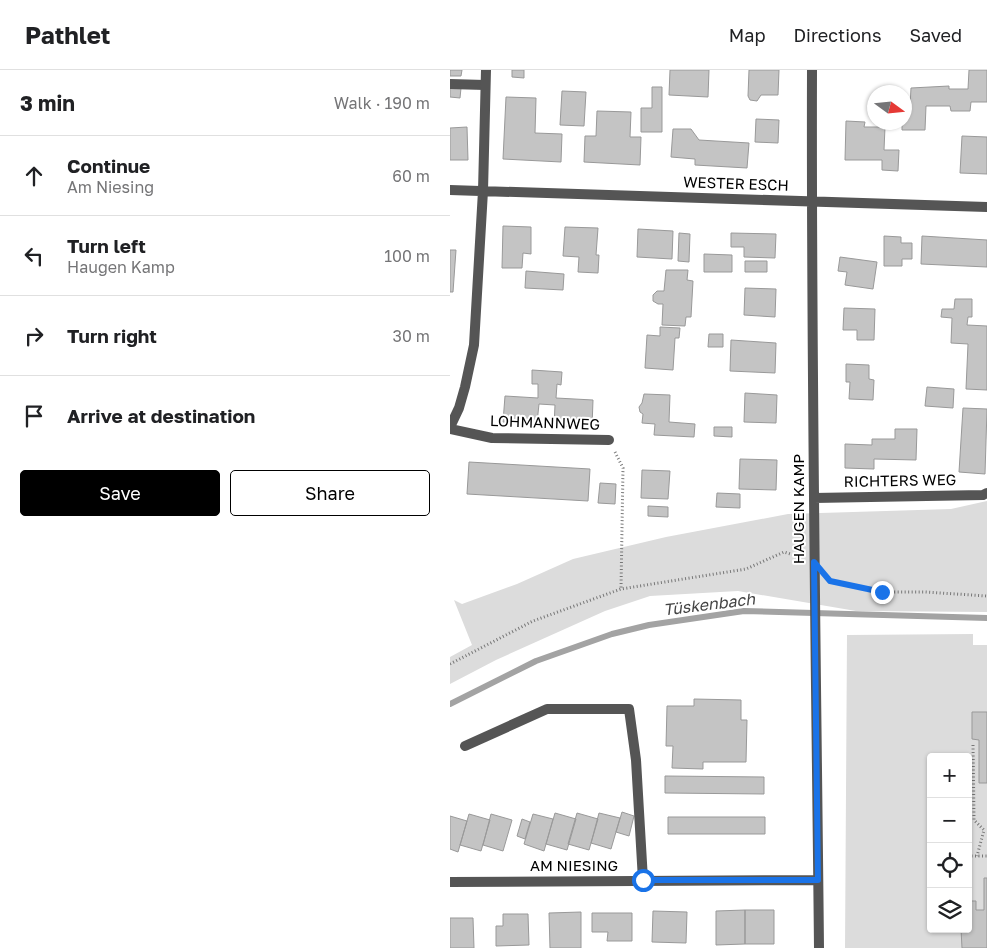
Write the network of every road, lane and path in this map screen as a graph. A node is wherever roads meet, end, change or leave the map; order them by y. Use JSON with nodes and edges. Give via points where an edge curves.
{"nodes":[{"id":1,"x":486,"y":70,"type":"edge"},
{"id":2,"x":812,"y":70,"type":"edge"},
{"id":3,"x":450,"y":84,"type":"edge"},
{"id":4,"x":485,"y":85,"type":"junction"},
{"id":5,"x":450,"y":190,"type":"edge"},
{"id":6,"x":484,"y":191,"type":"junction"},
{"id":7,"x":812,"y":202,"type":"junction"},
{"id":8,"x":987,"y":207,"type":"edge"},
{"id":9,"x":450,"y":428,"type":"edge"},
{"id":10,"x":610,"y":440,"type":"joint"},
{"id":11,"x":987,"y":493,"type":"edge"},
{"id":12,"x":814,"y":498,"type":"junction"},
{"id":13,"x":814,"y":562,"type":"junction"},
{"id":14,"x":621,"y":589,"type":"junction"},
{"id":15,"x":987,"y":596,"type":"edge"},
{"id":16,"x":450,"y":664,"type":"edge"},
{"id":17,"x":973,"y":745,"type":"dead end"},
{"id":18,"x":465,"y":746,"type":"dead end"},
{"id":19,"x":972,"y":856,"type":"edge"},
{"id":20,"x":978,"y":856,"type":"junction"},
{"id":21,"x":987,"y":856,"type":"edge"},
{"id":22,"x":643,"y":880,"type":"junction"},
{"id":23,"x":818,"y":880,"type":"junction"},
{"id":24,"x":450,"y":882,"type":"edge"},
{"id":25,"x":819,"y":948,"type":"edge"}],
"edges":[{"from":1,"to":4,"type":"street"},
{"from":2,"to":7,"type":"street","name":"HAUGEN KAMP"},
{"from":3,"to":4,"type":"street"},
{"from":4,"to":6,"type":"street"},
{"from":5,"to":6,"type":"street","name":"WESTER ESCH"},
{"from":6,"to":7,"type":"street","name":"WESTER ESCH"},
{"from":6,"to":9,"type":"street","name":"LOHMANNWEG","via":[[471,366]]},
{"from":7,"to":8,"type":"street","name":"WESTER ESCH"},
{"from":7,"to":12,"type":"street","name":"HAUGEN KAMP"},
{"from":9,"to":10,"type":"street","name":"LOHMANNWEG","via":[[492,438]]},
{"from":10,"to":14,"type":"path","via":[[623,468]]},
{"from":11,"to":12,"type":"street","name":"RICHTERS WEG"},
{"from":12,"to":13,"type":"street","name":"HAUGEN KAMP"},
{"from":13,"to":14,"type":"path","via":[[784,552],[746,569]]},
{"from":13,"to":15,"type":"path","via":[[830,581],[882,592]]},
{"from":13,"to":23,"type":"street","name":"HAUGEN KAMP"},
{"from":14,"to":16,"type":"path","via":[[533,620]]},
{"from":17,"to":20,"type":"path","via":[[974,820],[984,830]]},
{"from":18,"to":22,"type":"street","via":[[547,709],[629,709],[636,760]]},
{"from":19,"to":20,"type":"path"},
{"from":20,"to":21,"type":"path"},
{"from":22,"to":23,"type":"street","name":"AM NIESING"},
{"from":22,"to":24,"type":"street","name":"AM NIESING"},
{"from":23,"to":25,"type":"street","name":"HAUGEN KAMP"}]}
